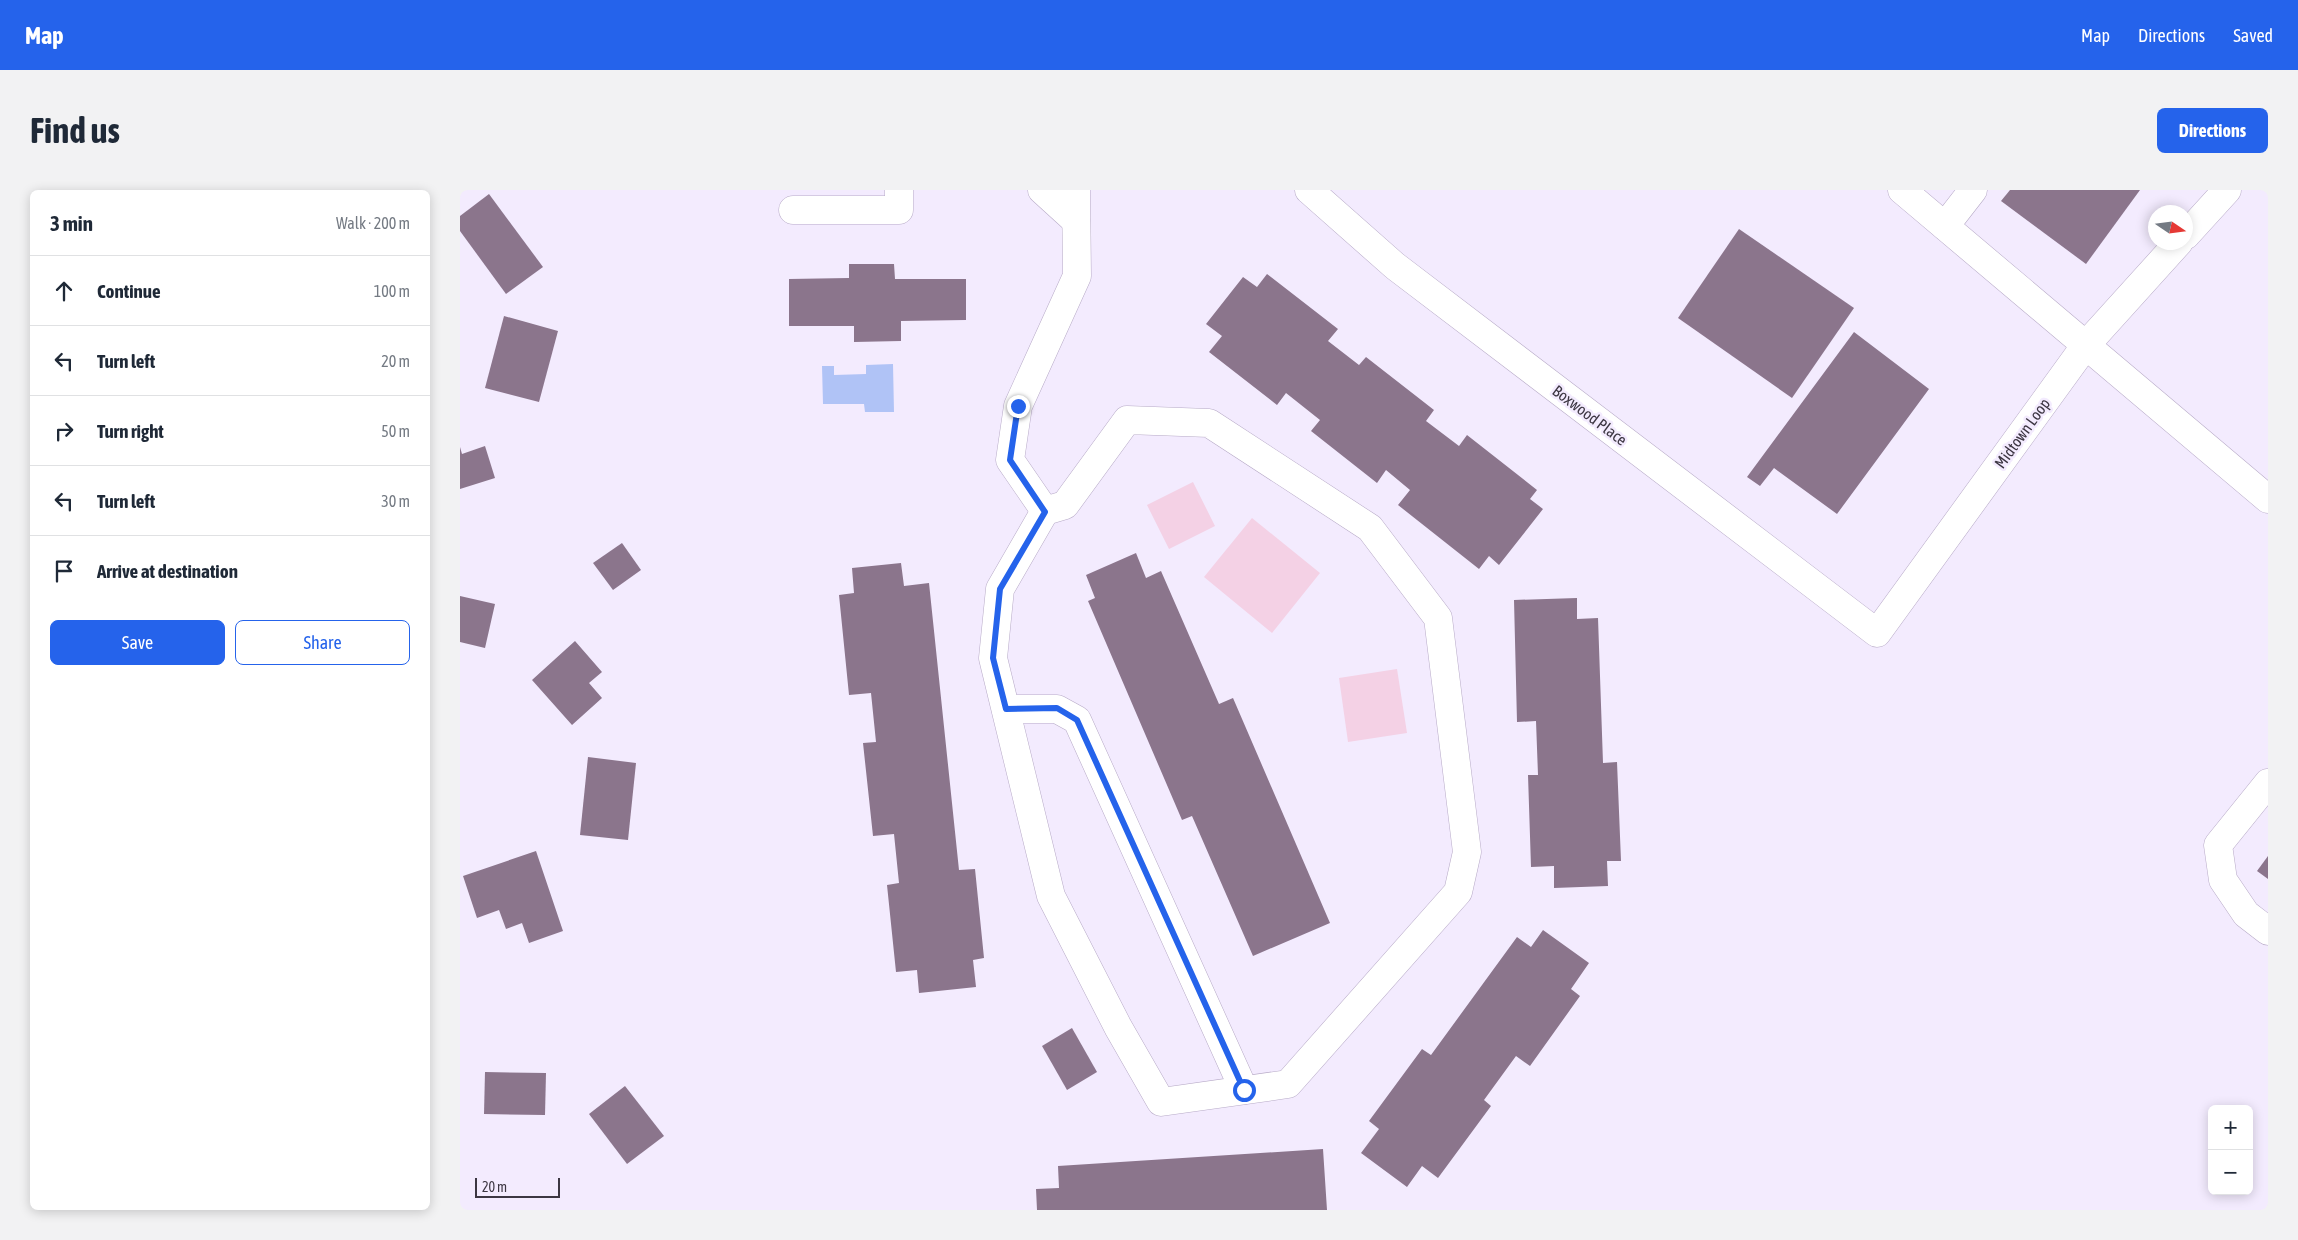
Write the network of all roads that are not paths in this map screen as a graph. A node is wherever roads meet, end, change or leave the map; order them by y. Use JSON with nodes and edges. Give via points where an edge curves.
{"nodes":[{"id":1,"x":899,"y":190,"type":"edge"},
{"id":2,"x":1042,"y":190,"type":"edge"},
{"id":3,"x":1076,"y":190,"type":"edge"},
{"id":4,"x":1309,"y":190,"type":"edge"},
{"id":5,"x":1902,"y":190,"type":"edge"},
{"id":6,"x":1973,"y":190,"type":"edge"},
{"id":7,"x":2227,"y":190,"type":"edge"},
{"id":8,"x":793,"y":210,"type":"dead end"},
{"id":9,"x":1076,"y":221,"type":"junction"},
{"id":10,"x":1944,"y":226,"type":"junction"},
{"id":11,"x":2193,"y":227,"type":"edge"},
{"id":12,"x":2172,"y":250,"type":"edge"},
{"id":13,"x":2085,"y":346,"type":"junction"},
{"id":14,"x":2268,"y":499,"type":"edge"},
{"id":15,"x":1045,"y":512,"type":"junction"},
{"id":16,"x":1877,"y":633,"type":"joint"},
{"id":17,"x":1006,"y":709,"type":"junction"},
{"id":18,"x":2268,"y":783,"type":"edge"},
{"id":19,"x":2268,"y":931,"type":"edge"},
{"id":20,"x":1244,"y":1090,"type":"junction"}],
"edges":[{"from":1,"to":8,"type":"street","via":[[899,210]]},
{"from":2,"to":9,"type":"street"},
{"from":3,"to":9,"type":"street"},
{"from":4,"to":16,"type":"street","name":"Boxwood Place","via":[[1395,266]]},
{"from":5,"to":10,"type":"street"},
{"from":6,"to":10,"type":"street"},
{"from":7,"to":11,"type":"street"},
{"from":9,"to":15,"type":"street","via":[[1077,276],[1018,406],[1010,460]]},
{"from":10,"to":13,"type":"street"},
{"from":12,"to":13,"type":"street","name":"Midtown Loop"},
{"from":13,"to":14,"type":"street"},
{"from":13,"to":16,"type":"street","name":"Midtown Loop"},
{"from":15,"to":17,"type":"street","via":[[1000,589],[993,658]]},
{"from":15,"to":20,"type":"street","via":[[1065,505],[1127,420],[1209,423],[1370,528],[1438,618],[1467,852],[1458,892],[1288,1084]]},
{"from":17,"to":20,"type":"street","via":[[1057,708],[1077,720]]},
{"from":17,"to":20,"type":"street","via":[[1051,896],[1118,1026],[1162,1102]]},
{"from":18,"to":19,"type":"street","via":[[2218,845],[2223,880],[2246,914]]}]}
